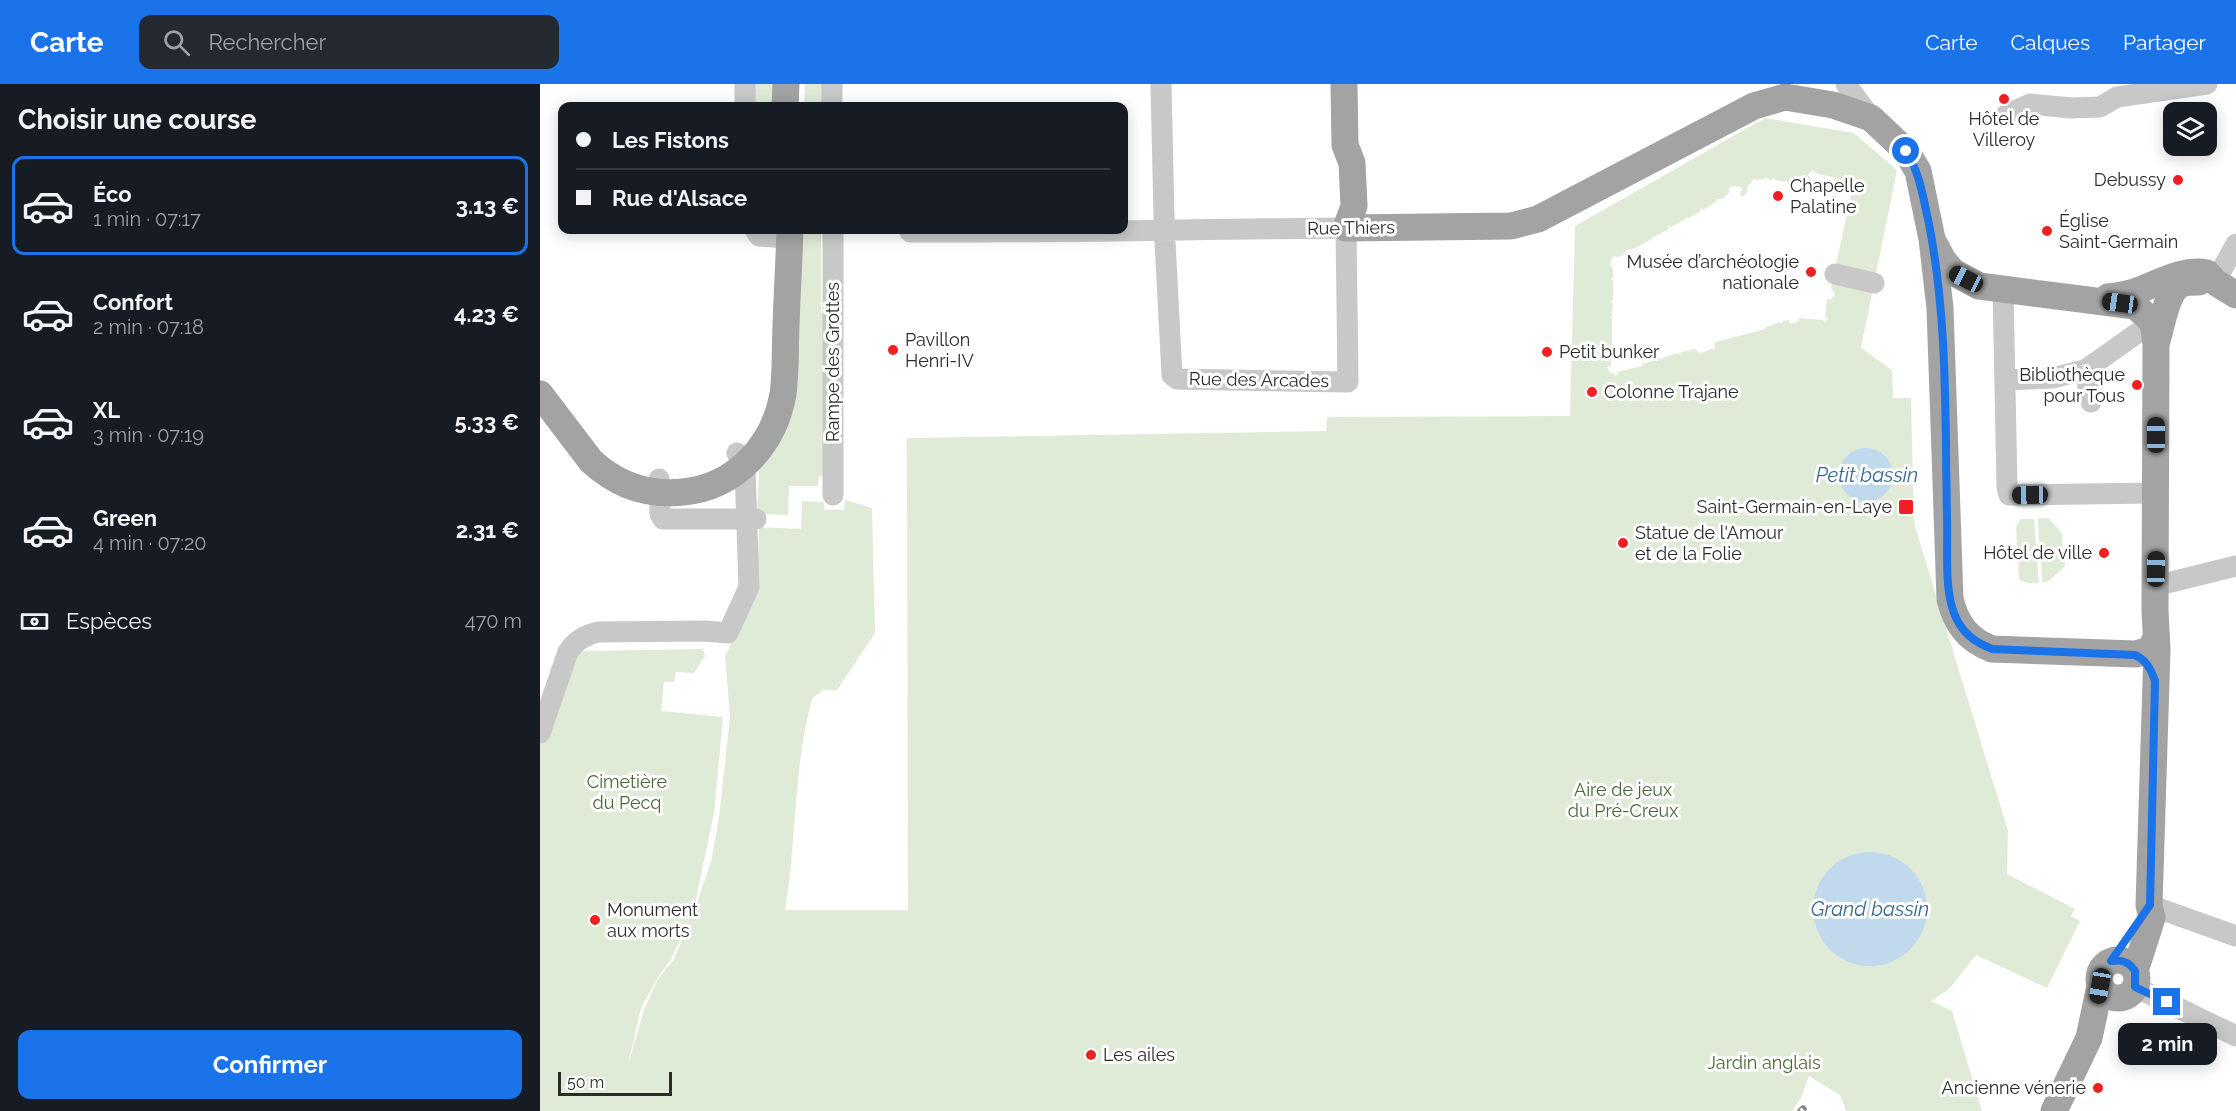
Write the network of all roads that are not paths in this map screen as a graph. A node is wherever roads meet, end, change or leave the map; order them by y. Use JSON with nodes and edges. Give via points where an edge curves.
{"nodes":[{"id":1,"x":745,"y":84,"type":"edge"},
{"id":2,"x":786,"y":84,"type":"edge"},
{"id":3,"x":794,"y":84,"type":"edge"},
{"id":4,"x":832,"y":84,"type":"edge"},
{"id":5,"x":1161,"y":84,"type":"edge"},
{"id":6,"x":1344,"y":84,"type":"edge"},
{"id":7,"x":1836,"y":84,"type":"edge"},
{"id":8,"x":1846,"y":84,"type":"edge"},
{"id":9,"x":2207,"y":84,"type":"edge"},
{"id":10,"x":2171,"y":87,"type":"edge"},
{"id":11,"x":1811,"y":100,"type":"junction"},
{"id":12,"x":745,"y":102,"type":"edge"},
{"id":13,"x":785,"y":102,"type":"edge"},
{"id":14,"x":793,"y":102,"type":"edge"},
{"id":15,"x":832,"y":102,"type":"edge"},
{"id":16,"x":2006,"y":115,"type":"dead end"},
{"id":17,"x":1871,"y":118,"type":"junction"},
{"id":18,"x":1346,"y":228,"type":"junction"},
{"id":19,"x":1165,"y":230,"type":"junction"},
{"id":20,"x":1128,"y":231,"type":"edge"},
{"id":21,"x":776,"y":234,"type":"edge"},
{"id":22,"x":833,"y":234,"type":"edge"},
{"id":23,"x":1932,"y":239,"type":"junction"},
{"id":24,"x":2236,"y":244,"type":"edge"},
{"id":25,"x":1835,"y":274,"type":"dead end"},
{"id":26,"x":1874,"y":283,"type":"dead end"},
{"id":27,"x":2214,"y":286,"type":"edge"},
{"id":28,"x":1991,"y":287,"type":"junction"},
{"id":29,"x":2100,"y":299,"type":"junction"},
{"id":30,"x":1940,"y":308,"type":"junction"},
{"id":31,"x":2156,"y":334,"type":"junction"},
{"id":32,"x":2085,"y":370,"type":"junction"},
{"id":33,"x":2006,"y":380,"type":"junction"},
{"id":34,"x":540,"y":381,"type":"edge"},
{"id":35,"x":540,"y":394,"type":"edge"},
{"id":36,"x":2091,"y":402,"type":"dead end"},
{"id":37,"x":741,"y":460,"type":"junction"},
{"id":38,"x":659,"y":486,"type":"junction"},
{"id":39,"x":2155,"y":493,"type":"junction"},
{"id":40,"x":833,"y":495,"type":"dead end"},
{"id":41,"x":750,"y":519,"type":"junction"},
{"id":42,"x":2236,"y":566,"type":"edge"},
{"id":43,"x":2155,"y":586,"type":"junction"},
{"id":44,"x":2155,"y":640,"type":"junction"},
{"id":45,"x":2132,"y":654,"type":"junction"},
{"id":46,"x":2155,"y":681,"type":"junction"},
{"id":47,"x":540,"y":733,"type":"edge"},
{"id":48,"x":2150,"y":905,"type":"junction"},
{"id":49,"x":2236,"y":936,"type":"edge"},
{"id":50,"x":2123,"y":986,"type":"junction"},
{"id":51,"x":2236,"y":1036,"type":"edge"},
{"id":52,"x":2054,"y":1111,"type":"edge"}],
"edges":[{"from":1,"to":12,"type":"street"},
{"from":2,"to":13,"type":"main road"},
{"from":3,"to":14,"type":"main road"},
{"from":4,"to":15,"type":"street"},
{"from":5,"to":19,"type":"street"},
{"from":6,"to":18,"type":"main road","via":[[1345,145],[1352,163],[1354,206]]},
{"from":7,"to":11,"type":"street"},
{"from":8,"to":17,"type":"street"},
{"from":9,"to":10,"type":"street"},
{"from":10,"to":16,"type":"street","via":[[2117,97],[2100,107],[2030,104]]},
{"from":11,"to":17,"type":"main road","name":"Rue Thiers"},
{"from":11,"to":18,"type":"main road","name":"Rue Thiers","via":[[1785,97],[1763,102],[1531,222],[1511,226]]},
{"from":17,"to":23,"type":"main road","via":[[1906,151],[1918,171]]},
{"from":18,"to":19,"type":"street","name":"Rue Thiers"},
{"from":18,"to":19,"type":"street","name":"Rue des Arcades","via":[[1348,382],[1177,379],[1172,375]]},
{"from":19,"to":20,"type":"street","name":"Rue Thiers"},
{"from":21,"to":37,"type":"main road","via":[[782,397],[769,436],[753,458]]},
{"from":22,"to":40,"type":"street","name":"Rampe des Grottes"},
{"from":23,"to":28,"type":"main road","via":[[1953,272]]},
{"from":23,"to":30,"type":"main road"},
{"from":24,"to":27,"type":"street"},
{"from":25,"to":26,"type":"street"},
{"from":27,"to":29,"type":"main road","via":[[2207,273],[2195,271]]},
{"from":27,"to":31,"type":"main road","via":[[2176,288]]},
{"from":28,"to":29,"type":"main road"},
{"from":28,"to":30,"type":"main road","via":[[1955,292]]},
{"from":28,"to":33,"type":"street"},
{"from":29,"to":31,"type":"main road","via":[[2135,306]]},
{"from":30,"to":45,"type":"main road","via":[[1950,599],[1954,615],[1975,642],[1992,649]]},
{"from":31,"to":32,"type":"street"},
{"from":31,"to":39,"type":"main road"},
{"from":32,"to":33,"type":"street","via":[[2052,378]]},
{"from":32,"to":36,"type":"street"},
{"from":33,"to":39,"type":"street","via":[[2009,495]]},
{"from":34,"to":38,"type":"main road","via":[[604,460]]},
{"from":35,"to":38,"type":"main road","via":[[600,469],[626,486]]},
{"from":37,"to":38,"type":"main road","via":[[731,476],[701,489]]},
{"from":37,"to":41,"type":"street"},
{"from":38,"to":41,"type":"street","via":[[663,519]]},
{"from":39,"to":43,"type":"main road"},
{"from":41,"to":47,"type":"street","via":[[749,587],[728,633],[598,632],[584,636],[568,652]]},
{"from":42,"to":43,"type":"street"},
{"from":43,"to":44,"type":"main road"},
{"from":44,"to":45,"type":"main road","via":[[2150,650]]},
{"from":44,"to":46,"type":"main road"},
{"from":45,"to":46,"type":"main road","via":[[2147,664]]},
{"from":46,"to":48,"type":"main road"},
{"from":48,"to":49,"type":"street"},
{"from":48,"to":50,"type":"main road","via":[[2152,918]]},
{"from":48,"to":50,"type":"main road","via":[[2111,961],[2101,969],[2098,980]]},
{"from":50,"to":51,"type":"street"},
{"from":50,"to":52,"type":"main road","via":[[2089,1038]]}]}
